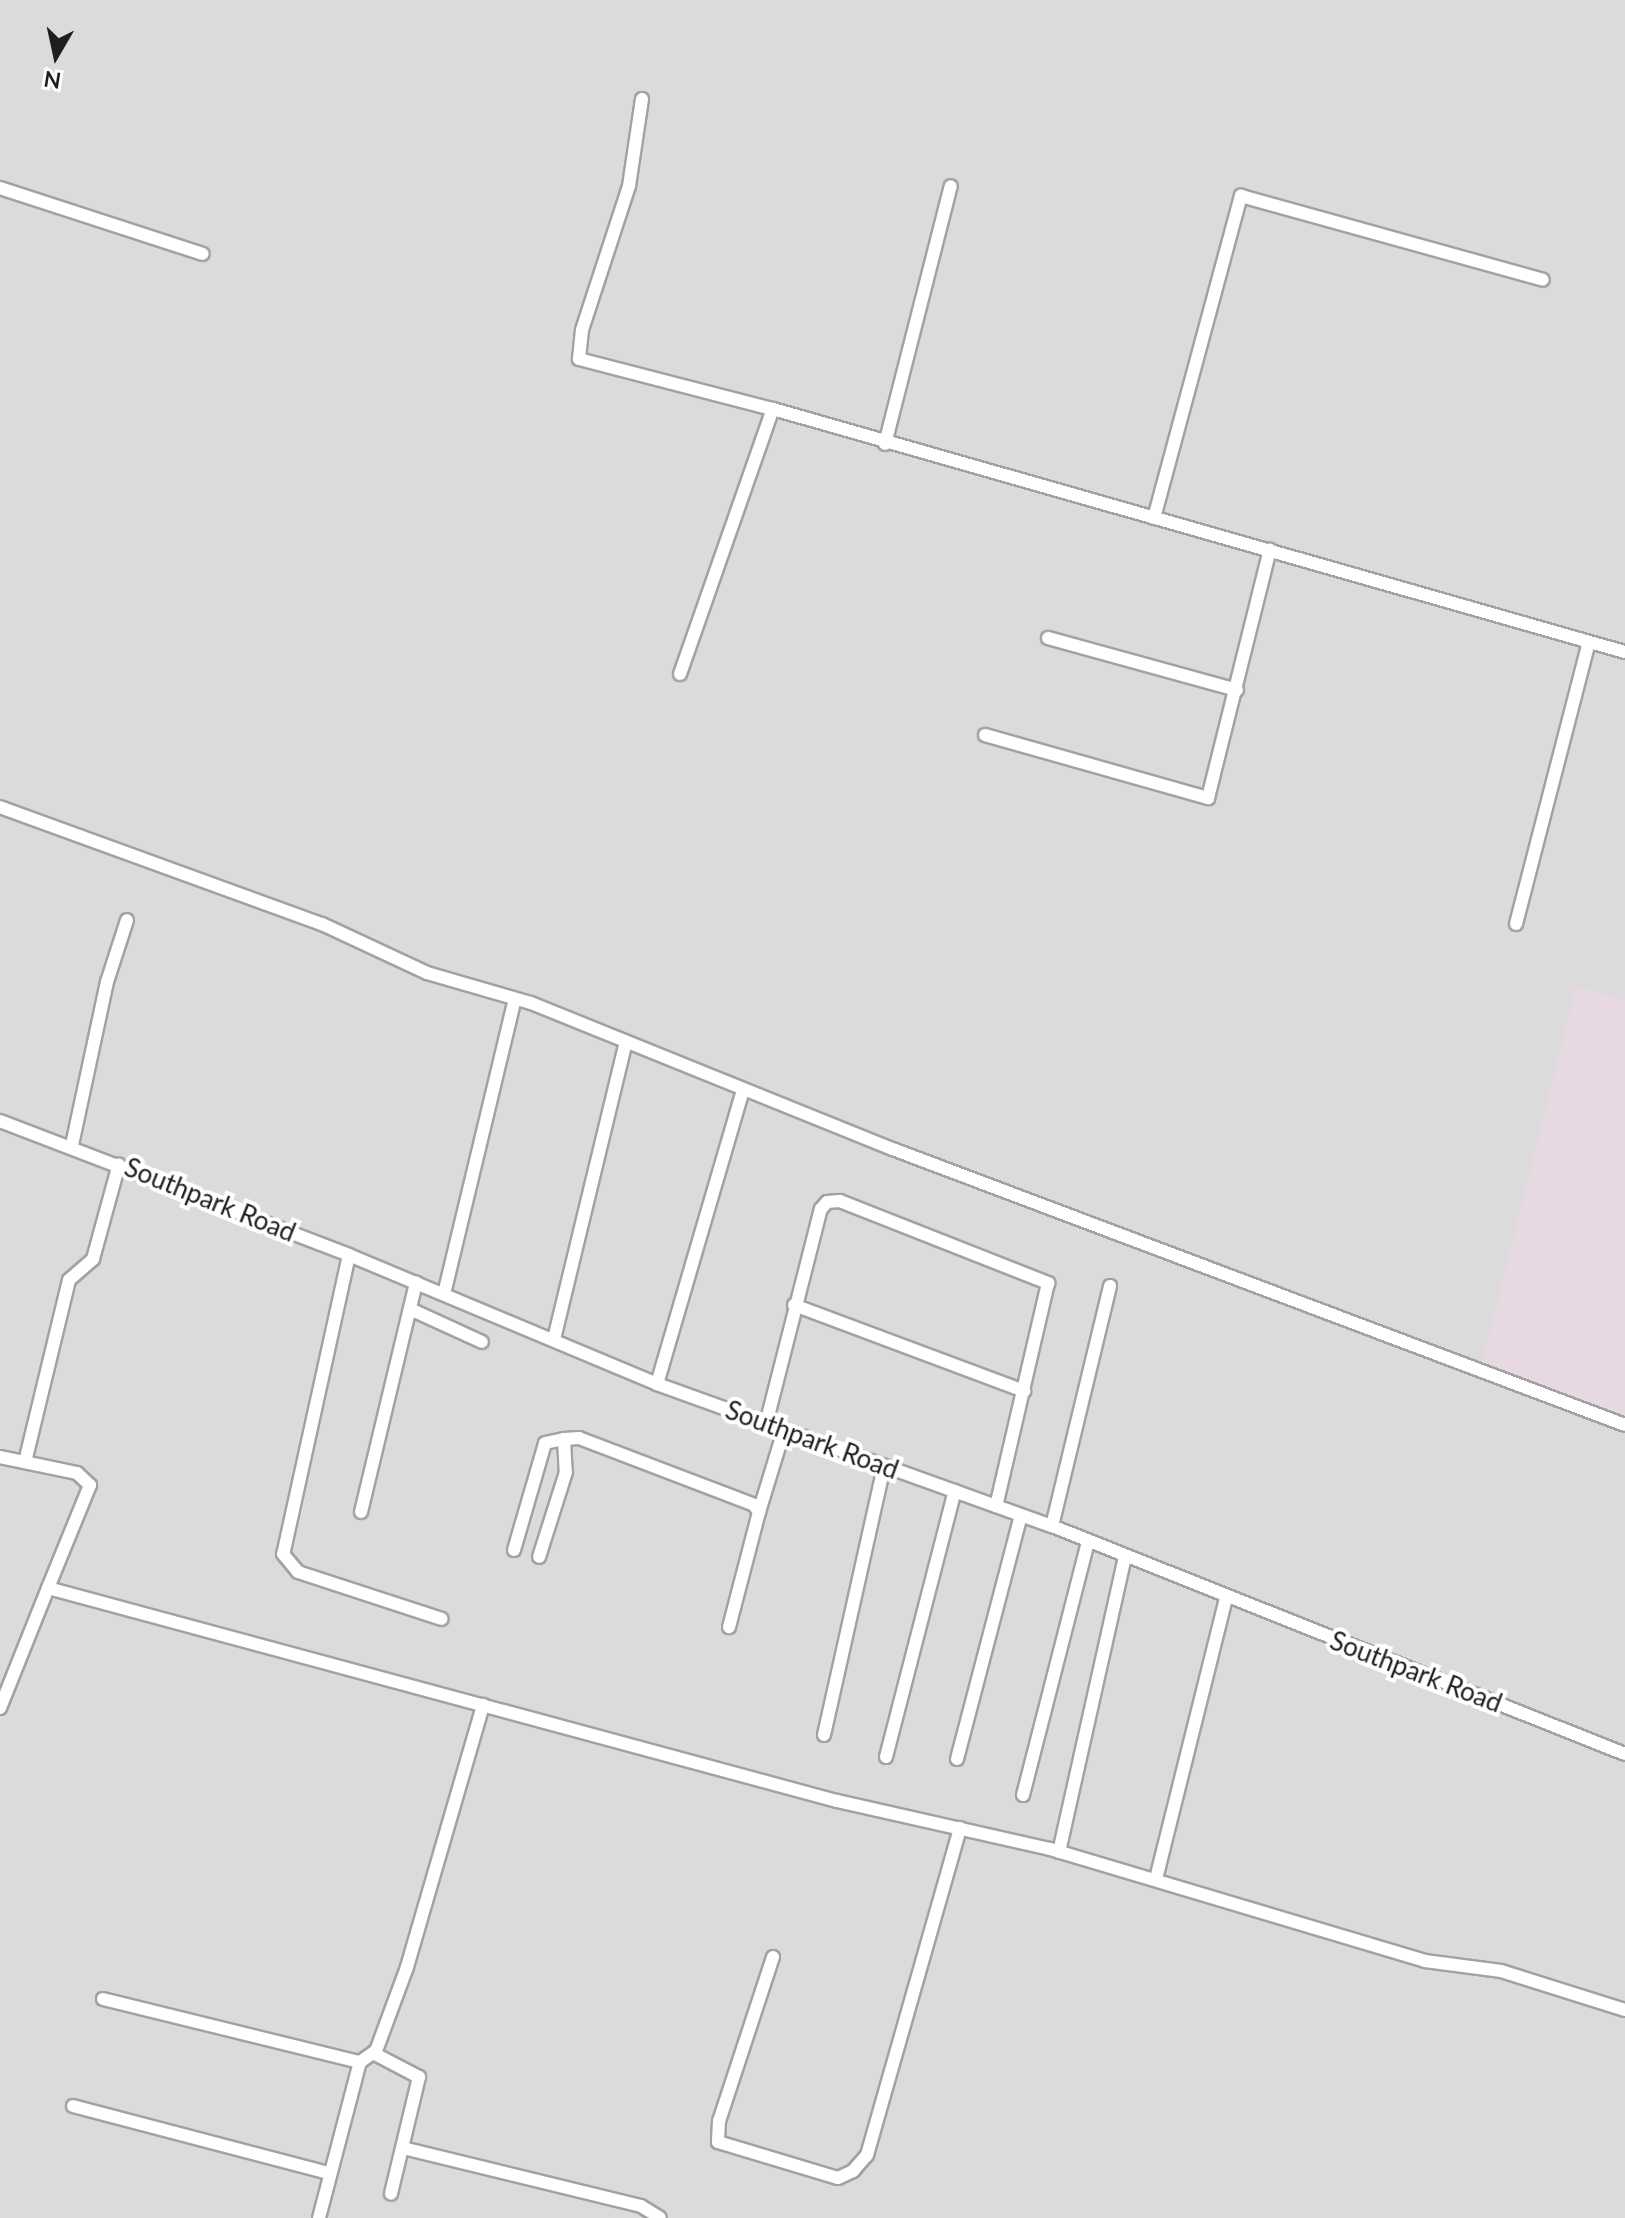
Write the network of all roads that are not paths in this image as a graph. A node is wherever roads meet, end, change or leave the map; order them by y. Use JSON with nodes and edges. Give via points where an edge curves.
{"nodes":[{"id":1,"x":642,"y":99,"type":"dead end"},
{"id":2,"x":951,"y":186,"type":"dead end"},
{"id":3,"x":0,"y":188,"type":"edge"},
{"id":4,"x":203,"y":254,"type":"dead end"},
{"id":5,"x":1543,"y":280,"type":"dead end"},
{"id":6,"x":773,"y":409,"type":"junction"},
{"id":7,"x":885,"y":444,"type":"junction"},
{"id":8,"x":1154,"y":518,"type":"junction"},
{"id":9,"x":1270,"y":550,"type":"junction"},
{"id":10,"x":1048,"y":638,"type":"dead end"},
{"id":11,"x":1589,"y":642,"type":"junction"},
{"id":12,"x":1625,"y":652,"type":"edge"},
{"id":13,"x":680,"y":674,"type":"dead end"},
{"id":14,"x":1237,"y":690,"type":"junction"},
{"id":15,"x":985,"y":735,"type":"dead end"},
{"id":16,"x":0,"y":807,"type":"edge"},
{"id":17,"x":127,"y":920,"type":"dead end"},
{"id":18,"x":1516,"y":924,"type":"dead end"},
{"id":19,"x":515,"y":999,"type":"junction"},
{"id":20,"x":626,"y":1042,"type":"junction"},
{"id":21,"x":743,"y":1089,"type":"junction"},
{"id":22,"x":0,"y":1121,"type":"edge"},
{"id":23,"x":72,"y":1145,"type":"junction"},
{"id":24,"x":119,"y":1164,"type":"junction"},
{"id":25,"x":349,"y":1255,"type":"junction"},
{"id":26,"x":416,"y":1283,"type":"junction"},
{"id":27,"x":1110,"y":1286,"type":"dead end"},
{"id":28,"x":444,"y":1294,"type":"junction"},
{"id":29,"x":794,"y":1305,"type":"junction"},
{"id":30,"x":410,"y":1309,"type":"junction"},
{"id":31,"x":554,"y":1339,"type":"junction"},
{"id":32,"x":482,"y":1342,"type":"dead end"},
{"id":33,"x":657,"y":1384,"type":"junction"},
{"id":34,"x":1024,"y":1391,"type":"junction"},
{"id":35,"x":766,"y":1424,"type":"junction"},
{"id":36,"x":1625,"y":1425,"type":"edge"},
{"id":37,"x":784,"y":1430,"type":"junction"},
{"id":38,"x":564,"y":1439,"type":"junction"},
{"id":39,"x":0,"y":1457,"type":"edge"},
{"id":40,"x":25,"y":1462,"type":"junction"},
{"id":41,"x":884,"y":1466,"type":"junction"},
{"id":42,"x":955,"y":1491,"type":"junction"},
{"id":43,"x":996,"y":1506,"type":"junction"},
{"id":44,"x":361,"y":1512,"type":"dead end"},
{"id":45,"x":759,"y":1512,"type":"junction"},
{"id":46,"x":1021,"y":1515,"type":"junction"},
{"id":47,"x":1052,"y":1526,"type":"junction"},
{"id":48,"x":1088,"y":1541,"type":"junction"},
{"id":49,"x":514,"y":1550,"type":"dead end"},
{"id":50,"x":1125,"y":1556,"type":"junction"},
{"id":51,"x":539,"y":1557,"type":"dead end"},
{"id":52,"x":48,"y":1588,"type":"junction"},
{"id":53,"x":1226,"y":1598,"type":"junction"},
{"id":54,"x":442,"y":1619,"type":"dead end"},
{"id":55,"x":729,"y":1627,"type":"dead end"},
{"id":56,"x":483,"y":1705,"type":"junction"},
{"id":57,"x":0,"y":1708,"type":"edge"},
{"id":58,"x":824,"y":1735,"type":"dead end"},
{"id":59,"x":1625,"y":1754,"type":"edge"},
{"id":60,"x":886,"y":1757,"type":"dead end"},
{"id":61,"x":957,"y":1759,"type":"dead end"},
{"id":62,"x":1023,"y":1795,"type":"dead end"},
{"id":63,"x":960,"y":1828,"type":"junction"},
{"id":64,"x":1059,"y":1852,"type":"junction"},
{"id":65,"x":1156,"y":1879,"type":"junction"},
{"id":66,"x":773,"y":1957,"type":"dead end"},
{"id":67,"x":103,"y":1999,"type":"dead end"},
{"id":68,"x":1625,"y":2010,"type":"edge"},
{"id":69,"x":373,"y":2053,"type":"junction"},
{"id":70,"x":360,"y":2062,"type":"junction"},
{"id":71,"x":73,"y":2106,"type":"dead end"},
{"id":72,"x":403,"y":2148,"type":"junction"},
{"id":73,"x":328,"y":2173,"type":"junction"},
{"id":74,"x":391,"y":2194,"type":"dead end"},
{"id":75,"x":319,"y":2218,"type":"edge"},
{"id":76,"x":660,"y":2218,"type":"edge"}],
"edges":[{"from":1,"to":6,"type":"street","via":[[629,186],[582,330],[579,359]]},
{"from":2,"to":7,"type":"street"},
{"from":3,"to":4,"type":"street"},
{"from":5,"to":8,"type":"street","via":[[1241,196]]},
{"from":6,"to":7,"type":"street"},
{"from":6,"to":13,"type":"street"},
{"from":7,"to":8,"type":"street"},
{"from":8,"to":9,"type":"street"},
{"from":9,"to":11,"type":"street"},
{"from":9,"to":14,"type":"street"},
{"from":10,"to":14,"type":"street"},
{"from":11,"to":12,"type":"street"},
{"from":11,"to":18,"type":"street"},
{"from":14,"to":15,"type":"street","via":[[1208,798]]},
{"from":16,"to":19,"type":"street","via":[[322,924],[427,973]]},
{"from":17,"to":23,"type":"street","via":[[107,982]]},
{"from":19,"to":20,"type":"street"},
{"from":19,"to":28,"type":"street"},
{"from":20,"to":21,"type":"street"},
{"from":20,"to":31,"type":"street"},
{"from":21,"to":33,"type":"street"},
{"from":21,"to":36,"type":"street"},
{"from":22,"to":23,"type":"street","name":"Southpark Road"},
{"from":23,"to":24,"type":"street","name":"Southpark Road"},
{"from":24,"to":25,"type":"street","name":"Southpark Road"},
{"from":24,"to":40,"type":"street","via":[[93,1259],[69,1280]]},
{"from":25,"to":26,"type":"street","name":"Southpark Road"},
{"from":25,"to":54,"type":"street","via":[[283,1554],[298,1572]]},
{"from":26,"to":28,"type":"street","name":"Southpark Road"},
{"from":26,"to":30,"type":"street"},
{"from":27,"to":47,"type":"street"},
{"from":28,"to":31,"type":"street","name":"Southpark Road"},
{"from":29,"to":34,"type":"street"},
{"from":29,"to":34,"type":"street","via":[[821,1209],[827,1202],[840,1201],[1048,1283]]},
{"from":29,"to":35,"type":"street"},
{"from":30,"to":32,"type":"street"},
{"from":30,"to":44,"type":"street"},
{"from":31,"to":33,"type":"street","name":"Southpark Road"},
{"from":33,"to":35,"type":"street","name":"Southpark Road"},
{"from":34,"to":43,"type":"street"},
{"from":35,"to":37,"type":"street","name":"Southpark Road"},
{"from":37,"to":41,"type":"street","name":"Southpark Road"},
{"from":37,"to":45,"type":"street"},
{"from":38,"to":45,"type":"street","via":[[591,1442],[754,1505]]},
{"from":38,"to":49,"type":"street","via":[[545,1443]]},
{"from":38,"to":51,"type":"street","via":[[566,1472]]},
{"from":39,"to":40,"type":"street"},
{"from":40,"to":52,"type":"street","via":[[77,1473],[90,1485]]},
{"from":41,"to":42,"type":"street","name":"Southpark Road"},
{"from":41,"to":58,"type":"street"},
{"from":42,"to":43,"type":"street","name":"Southpark Road"},
{"from":42,"to":60,"type":"street"},
{"from":43,"to":46,"type":"street","name":"Southpark Road"},
{"from":45,"to":55,"type":"street"},
{"from":46,"to":47,"type":"street","name":"Southpark Road"},
{"from":46,"to":61,"type":"street"},
{"from":47,"to":48,"type":"street","name":"Southpark Road"},
{"from":48,"to":50,"type":"street","name":"Southpark Road"},
{"from":48,"to":62,"type":"street"},
{"from":50,"to":53,"type":"street","name":"Southpark Road"},
{"from":50,"to":64,"type":"street"},
{"from":52,"to":56,"type":"street"},
{"from":52,"to":57,"type":"street"},
{"from":53,"to":59,"type":"street","name":"Southpark Road"},
{"from":53,"to":65,"type":"street"},
{"from":56,"to":63,"type":"street","via":[[837,1801]]},
{"from":56,"to":69,"type":"street","via":[[407,1967]]},
{"from":63,"to":64,"type":"street"},
{"from":63,"to":66,"type":"street","via":[[867,2155],[838,2178],[718,2142],[719,2121]]},
{"from":64,"to":65,"type":"street"},
{"from":65,"to":68,"type":"street","via":[[1425,1961],[1501,1971]]},
{"from":67,"to":70,"type":"street"},
{"from":69,"to":70,"type":"street"},
{"from":69,"to":72,"type":"street","via":[[419,2077]]},
{"from":70,"to":73,"type":"street"},
{"from":71,"to":73,"type":"street"},
{"from":72,"to":74,"type":"street"},
{"from":72,"to":76,"type":"street","via":[[641,2206]]},
{"from":73,"to":75,"type":"street"}]}
